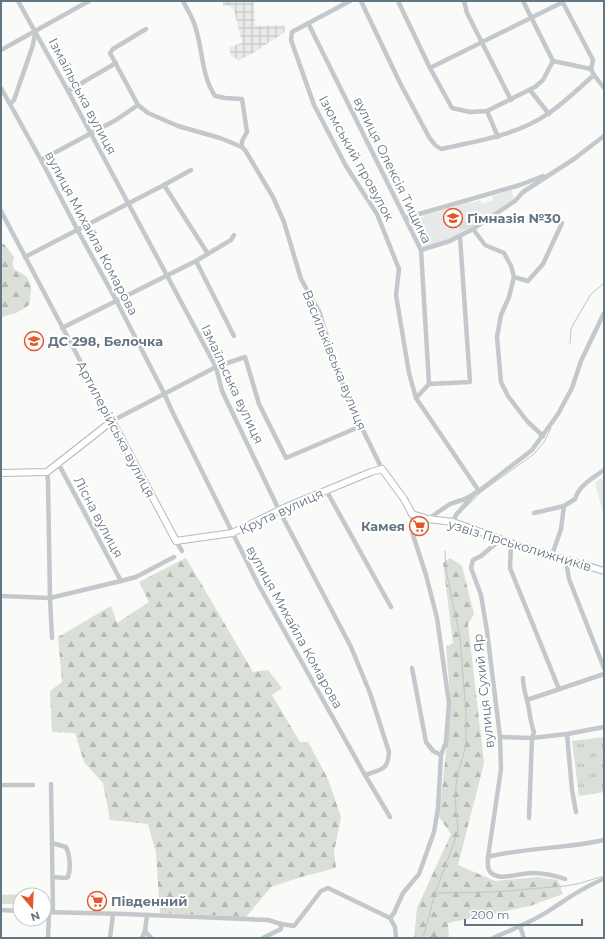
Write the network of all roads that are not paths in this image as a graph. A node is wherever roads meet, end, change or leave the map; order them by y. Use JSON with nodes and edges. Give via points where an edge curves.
{"nodes":[{"id":1,"x":18,"y":1,"type":"edge"},
{"id":2,"x":89,"y":1,"type":"edge"},
{"id":3,"x":183,"y":1,"type":"edge"},
{"id":4,"x":350,"y":1,"type":"edge"},
{"id":5,"x":361,"y":1,"type":"edge"},
{"id":6,"x":398,"y":1,"type":"edge"},
{"id":7,"x":464,"y":1,"type":"edge"},
{"id":8,"x":523,"y":1,"type":"edge"},
{"id":9,"x":562,"y":2,"type":"edge"},
{"id":10,"x":532,"y":18,"type":"junction"},
{"id":11,"x":308,"y":23,"type":"junction"},
{"id":12,"x":146,"y":28,"type":"dead end"},
{"id":13,"x":35,"y":31,"type":"junction"},
{"id":14,"x":481,"y":43,"type":"junction"},
{"id":15,"x":1,"y":50,"type":"edge"},
{"id":16,"x":553,"y":61,"type":"junction"},
{"id":17,"x":116,"y":63,"type":"junction"},
{"id":18,"x":430,"y":68,"type":"junction"},
{"id":19,"x":591,"y":69,"type":"junction"},
{"id":20,"x":594,"y":75,"type":"junction"},
{"id":21,"x":1,"y":88,"type":"edge"},
{"id":22,"x":604,"y":88,"type":"edge"},
{"id":23,"x":530,"y":90,"type":"junction"},
{"id":24,"x":68,"y":91,"type":"junction"},
{"id":25,"x":511,"y":100,"type":"junction"},
{"id":26,"x":10,"y":104,"type":"junction"},
{"id":27,"x":138,"y":105,"type":"junction"},
{"id":28,"x":487,"y":111,"type":"junction"},
{"id":29,"x":549,"y":114,"type":"junction"},
{"id":30,"x":91,"y":133,"type":"junction"},
{"id":31,"x":604,"y":136,"type":"edge"},
{"id":32,"x":498,"y":137,"type":"junction"},
{"id":33,"x":242,"y":147,"type":"junction"},
{"id":34,"x":42,"y":160,"type":"junction"},
{"id":35,"x":191,"y":170,"type":"dead end"},
{"id":36,"x":552,"y":173,"type":"junction"},
{"id":37,"x":164,"y":185,"type":"junction"},
{"id":38,"x":128,"y":204,"type":"junction"},
{"id":39,"x":1,"y":211,"type":"edge"},
{"id":40,"x":405,"y":218,"type":"junction"},
{"id":41,"x":562,"y":223,"type":"dead end"},
{"id":42,"x":77,"y":229,"type":"junction"},
{"id":43,"x":473,"y":229,"type":"junction"},
{"id":44,"x":234,"y":235,"type":"dead end"},
{"id":45,"x":460,"y":237,"type":"junction"},
{"id":46,"x":421,"y":250,"type":"junction"},
{"id":47,"x":208,"y":254,"type":"junction"},
{"id":48,"x":25,"y":257,"type":"junction"},
{"id":49,"x":196,"y":261,"type":"junction"},
{"id":50,"x":167,"y":276,"type":"junction"},
{"id":51,"x":514,"y":277,"type":"junction"},
{"id":52,"x":116,"y":300,"type":"junction"},
{"id":53,"x":604,"y":313,"type":"edge"},
{"id":54,"x":62,"y":328,"type":"junction"},
{"id":55,"x":234,"y":336,"type":"dead end"},
{"id":56,"x":216,"y":367,"type":"junction"},
{"id":57,"x":429,"y":384,"type":"junction"},
{"id":58,"x":164,"y":393,"type":"junction"},
{"id":59,"x":416,"y":398,"type":"junction"},
{"id":60,"x":112,"y":421,"type":"junction"},
{"id":61,"x":361,"y":426,"type":"junction"},
{"id":62,"x":543,"y":436,"type":"junction"},
{"id":63,"x":58,"y":463,"type":"junction"},
{"id":64,"x":382,"y":470,"type":"junction"},
{"id":65,"x":604,"y":470,"type":"edge"},
{"id":66,"x":47,"y":472,"type":"junction"},
{"id":67,"x":1,"y":473,"type":"edge"},
{"id":68,"x":326,"y":490,"type":"junction"},
{"id":69,"x":477,"y":492,"type":"junction"},
{"id":70,"x":564,"y":506,"type":"junction"},
{"id":71,"x":279,"y":510,"type":"junction"},
{"id":72,"x":534,"y":513,"type":"dead end"},
{"id":73,"x":412,"y":514,"type":"junction"},
{"id":74,"x":428,"y":518,"type":"junction"},
{"id":75,"x":453,"y":522,"type":"junction"},
{"id":76,"x":232,"y":533,"type":"junction"},
{"id":77,"x":501,"y":539,"type":"junction"},
{"id":78,"x":176,"y":541,"type":"junction"},
{"id":79,"x":511,"y":543,"type":"junction"},
{"id":80,"x":182,"y":551,"type":"dead end"},
{"id":81,"x":552,"y":555,"type":"junction"},
{"id":82,"x":174,"y":556,"type":"dead end"},
{"id":83,"x":566,"y":560,"type":"junction"},
{"id":84,"x":604,"y":571,"type":"edge"},
{"id":85,"x":121,"y":582,"type":"junction"},
{"id":86,"x":1,"y":596,"type":"edge"},
{"id":87,"x":50,"y":598,"type":"junction"},
{"id":88,"x":391,"y":607,"type":"dead end"},
{"id":89,"x":52,"y":638,"type":"dead end"},
{"id":90,"x":412,"y":668,"type":"dead end"},
{"id":91,"x":604,"y":668,"type":"edge"},
{"id":92,"x":604,"y":674,"type":"edge"},
{"id":93,"x":523,"y":678,"type":"dead end"},
{"id":94,"x":560,"y":689,"type":"junction"},
{"id":95,"x":527,"y":700,"type":"junction"},
{"id":96,"x":604,"y":726,"type":"edge"},
{"id":97,"x":568,"y":734,"type":"junction"},
{"id":98,"x":500,"y":737,"type":"junction"},
{"id":99,"x":532,"y":738,"type":"junction"},
{"id":100,"x":441,"y":755,"type":"junction"},
{"id":101,"x":365,"y":775,"type":"junction"},
{"id":102,"x":51,"y":784,"type":"dead end"},
{"id":103,"x":1,"y":785,"type":"edge"},
{"id":104,"x":33,"y":785,"type":"dead end"},
{"id":105,"x":576,"y":812,"type":"dead end"},
{"id":106,"x":390,"y":817,"type":"dead end"},
{"id":107,"x":529,"y":818,"type":"dead end"},
{"id":108,"x":604,"y":840,"type":"edge"},
{"id":109,"x":52,"y":843,"type":"junction"},
{"id":110,"x":488,"y":857,"type":"junction"},
{"id":111,"x":53,"y":877,"type":"junction"},
{"id":112,"x":565,"y":879,"type":"dead end"},
{"id":113,"x":604,"y":879,"type":"edge"},
{"id":114,"x":52,"y":887,"type":"edge"},
{"id":115,"x":1,"y":910,"type":"edge"},
{"id":116,"x":12,"y":911,"type":"edge"},
{"id":117,"x":52,"y":912,"type":"edge"},
{"id":118,"x":113,"y":914,"type":"junction"},
{"id":119,"x":147,"y":915,"type":"junction"},
{"id":120,"x":390,"y":918,"type":"junction"},
{"id":121,"x":281,"y":924,"type":"junction"},
{"id":122,"x":520,"y":926,"type":"junction"},
{"id":123,"x":48,"y":927,"type":"edge"},
{"id":124,"x":145,"y":931,"type":"junction"},
{"id":125,"x":48,"y":938,"type":"edge"},
{"id":126,"x":110,"y":938,"type":"edge"},
{"id":127,"x":142,"y":938,"type":"edge"},
{"id":128,"x":151,"y":938,"type":"edge"},
{"id":129,"x":263,"y":938,"type":"edge"},
{"id":130,"x":396,"y":938,"type":"edge"},
{"id":131,"x":493,"y":938,"type":"edge"},
{"id":132,"x":524,"y":938,"type":"edge"}],
"edges":[{"from":1,"to":13,"type":"street","name":"Ізмаїльська вулиця"},
{"from":2,"to":13,"type":"street"},
{"from":3,"to":33,"type":"street","via":[[195,26],[204,71],[211,90],[215,96],[242,99],[247,132]]},
{"from":4,"to":11,"type":"street"},
{"from":5,"to":32,"type":"street","via":[[400,83],[435,145],[441,149]]},
{"from":6,"to":18,"type":"street"},
{"from":7,"to":14,"type":"street"},
{"from":8,"to":10,"type":"street"},
{"from":9,"to":10,"type":"street"},
{"from":9,"to":19,"type":"street","via":[[593,60]]},
{"from":10,"to":14,"type":"street"},
{"from":10,"to":16,"type":"street"},
{"from":11,"to":40,"type":"street","name":"вулиця Олексія Тищика"},
{"from":11,"to":59,"type":"street","name":"Ізюмський провулок","via":[[292,32],[291,40],[314,105],[346,166],[377,214],[399,269],[396,294],[409,373]]},
{"from":12,"to":17,"type":"street","via":[[113,49],[110,53]]},
{"from":13,"to":15,"type":"street"},
{"from":13,"to":24,"type":"street","name":"Ізмаїльська вулиця"},
{"from":13,"to":26,"type":"street","via":[[33,45],[14,100]]},
{"from":14,"to":18,"type":"street"},
{"from":14,"to":25,"type":"street"},
{"from":16,"to":19,"type":"street"},
{"from":16,"to":23,"type":"street","via":[[543,80]]},
{"from":17,"to":24,"type":"street"},
{"from":17,"to":27,"type":"street"},
{"from":18,"to":28,"type":"street","via":[[452,108],[470,112]]},
{"from":19,"to":20,"type":"street"},
{"from":20,"to":22,"type":"street"},
{"from":20,"to":29,"type":"street"},
{"from":21,"to":26,"type":"street","name":"вулиця Михайла Комарова"},
{"from":23,"to":25,"type":"street"},
{"from":23,"to":29,"type":"street"},
{"from":24,"to":30,"type":"street","name":"Ізмаїльська вулиця"},
{"from":25,"to":28,"type":"street"},
{"from":26,"to":34,"type":"street","name":"вулиця Михайла Комарова"},
{"from":27,"to":30,"type":"street"},
{"from":27,"to":33,"type":"street","via":[[163,121],[209,134]]},
{"from":28,"to":32,"type":"street"},
{"from":29,"to":32,"type":"street"},
{"from":30,"to":34,"type":"street"},
{"from":30,"to":38,"type":"street","name":"Ізмаїльська вулиця"},
{"from":31,"to":36,"type":"street"},
{"from":33,"to":61,"type":"street","name":"Васильківська вулиця","via":[[273,197],[284,222],[302,278],[319,311],[341,380]]},
{"from":34,"to":42,"type":"street","name":"вулиця Михайла Комарова"},
{"from":35,"to":37,"type":"street"},
{"from":36,"to":40,"type":"street","via":[[520,185]]},
{"from":36,"to":43,"type":"street"},
{"from":37,"to":38,"type":"street"},
{"from":37,"to":47,"type":"street"},
{"from":38,"to":42,"type":"street"},
{"from":38,"to":50,"type":"street","name":"Ізмаїльська вулиця"},
{"from":39,"to":48,"type":"street","name":"Артилерійська вулиця"},
{"from":40,"to":46,"type":"street","name":"вулиця Олексія Тищика"},
{"from":41,"to":51,"type":"street","via":[[543,264],[528,281]]},
{"from":42,"to":48,"type":"street"},
{"from":42,"to":52,"type":"street","name":"вулиця Михайла Комарова"},
{"from":43,"to":45,"type":"street"},
{"from":43,"to":51,"type":"street","via":[[485,245],[504,253]]},
{"from":44,"to":47,"type":"street","via":[[231,240]]},
{"from":45,"to":46,"type":"street"},
{"from":45,"to":57,"type":"street","via":[[470,382]]},
{"from":46,"to":57,"type":"street","name":"вулиця Олексія Тищика"},
{"from":47,"to":49,"type":"street"},
{"from":48,"to":54,"type":"street","name":"Артилерійська вулиця"},
{"from":49,"to":50,"type":"street"},
{"from":49,"to":55,"type":"street"},
{"from":50,"to":52,"type":"street"},
{"from":50,"to":56,"type":"street","name":"Ізмаїльська вулиця"},
{"from":51,"to":62,"type":"street","via":[[501,315],[497,338],[501,382],[527,421]]},
{"from":52,"to":54,"type":"street"},
{"from":52,"to":58,"type":"street","name":"вулиця Михайла Комарова"},
{"from":53,"to":62,"type":"street","via":[[581,360],[572,388]]},
{"from":54,"to":60,"type":"street","name":"Артилерійська вулиця"},
{"from":56,"to":58,"type":"street"},
{"from":56,"to":61,"type":"street","via":[[245,357],[259,404],[286,458]]},
{"from":56,"to":71,"type":"street","name":"Ізмаїльська вулиця","via":[[222,391]]},
{"from":57,"to":59,"type":"street"},
{"from":58,"to":60,"type":"street"},
{"from":58,"to":76,"type":"street","name":"вулиця Михайла Комарова"},
{"from":59,"to":69,"type":"street","name":"Ізюмський провулок"},
{"from":60,"to":63,"type":"street"},
{"from":60,"to":78,"type":"street","name":"Артилерійська вулиця"},
{"from":61,"to":64,"type":"street","name":"Васильківська вулиця"},
{"from":62,"to":69,"type":"street","via":[[532,450]]},
{"from":63,"to":66,"type":"street"},
{"from":63,"to":85,"type":"street","name":"Лісна вулиця"},
{"from":64,"to":68,"type":"street","name":"Крута вулиця"},
{"from":64,"to":73,"type":"street","name":"Васильківська вулиця"},
{"from":65,"to":70,"type":"street","via":[[584,484],[575,499]]},
{"from":66,"to":67,"type":"street"},
{"from":66,"to":87,"type":"street"},
{"from":68,"to":71,"type":"street","name":"Крута вулиця"},
{"from":68,"to":88,"type":"street"},
{"from":69,"to":74,"type":"street","via":[[450,504]]},
{"from":69,"to":75,"type":"street","via":[[456,515]]},
{"from":70,"to":72,"type":"street"},
{"from":70,"to":81,"type":"street","via":[[561,529]]},
{"from":71,"to":76,"type":"street","name":"Крута вулиця"},
{"from":71,"to":101,"type":"street","name":"Ізмаїльська вулиця","via":[[351,647],[370,693],[389,752],[386,766]]},
{"from":73,"to":74,"type":"street","name":"узвіз Гірськолижників"},
{"from":73,"to":100,"type":"street","name":"Васильківська вулиця","via":[[413,535],[437,618],[449,703],[446,742]]},
{"from":74,"to":75,"type":"street","name":"узвіз Гірськолижників"},
{"from":75,"to":77,"type":"street","name":"узвіз Гірськолижників"},
{"from":76,"to":78,"type":"street","name":"Крута вулиця"},
{"from":76,"to":101,"type":"street","name":"вулиця Михайла Комарова"},
{"from":77,"to":79,"type":"street","name":"узвіз Гірськолижників"},
{"from":77,"to":98,"type":"street","name":"вулиця Сухий Яр","via":[[473,560],[471,568],[481,595],[488,630]]},
{"from":78,"to":80,"type":"street"},
{"from":79,"to":81,"type":"street","name":"узвіз Гірськолижників"},
{"from":79,"to":94,"type":"street","via":[[510,568]]},
{"from":81,"to":83,"type":"street","name":"узвіз Гірськолижників"},
{"from":82,"to":85,"type":"street","via":[[136,577]]},
{"from":83,"to":84,"type":"street","name":"узвіз Гірськолижників"},
{"from":83,"to":91,"type":"street","via":[[569,579]]},
{"from":85,"to":87,"type":"street"},
{"from":86,"to":87,"type":"street"},
{"from":87,"to":89,"type":"street"},
{"from":90,"to":100,"type":"street","via":[[426,742],[433,751]]},
{"from":92,"to":94,"type":"street"},
{"from":93,"to":95,"type":"street"},
{"from":94,"to":95,"type":"street"},
{"from":95,"to":99,"type":"street","via":[[534,732]]},
{"from":96,"to":97,"type":"street"},
{"from":97,"to":99,"type":"street"},
{"from":97,"to":105,"type":"street"},
{"from":98,"to":99,"type":"street"},
{"from":98,"to":110,"type":"street","name":"вулиця Сухий Яр","via":[[501,768]]},
{"from":99,"to":107,"type":"street"},
{"from":100,"to":120,"type":"street","name":"Васильківська вулиця","via":[[434,832],[419,874],[402,893]]},
{"from":101,"to":106,"type":"street","name":"вулиця Михайла Комарова"},
{"from":102,"to":109,"type":"street"},
{"from":103,"to":104,"type":"street"},
{"from":108,"to":110,"type":"street"},
{"from":109,"to":111,"type":"street"},
{"from":109,"to":111,"type":"street","via":[[66,846],[70,873],[65,878]]},
{"from":110,"to":112,"type":"street","name":"вулиця Сухий Яр","via":[[489,870],[498,876],[541,873]]},
{"from":111,"to":114,"type":"street"},
{"from":113,"to":122,"type":"street"},
{"from":115,"to":116,"type":"street"},
{"from":117,"to":118,"type":"street"},
{"from":118,"to":119,"type":"street"},
{"from":118,"to":126,"type":"street"},
{"from":119,"to":121,"type":"street","via":[[268,920]]},
{"from":119,"to":124,"type":"street"},
{"from":120,"to":121,"type":"street","via":[[328,888],[321,891],[294,926]]},
{"from":120,"to":130,"type":"street","via":[[395,927]]},
{"from":121,"to":129,"type":"street","via":[[281,929]]},
{"from":122,"to":131,"type":"street"},
{"from":122,"to":132,"type":"street"},
{"from":123,"to":125,"type":"street"},
{"from":124,"to":127,"type":"street"},
{"from":124,"to":128,"type":"street"}]}
